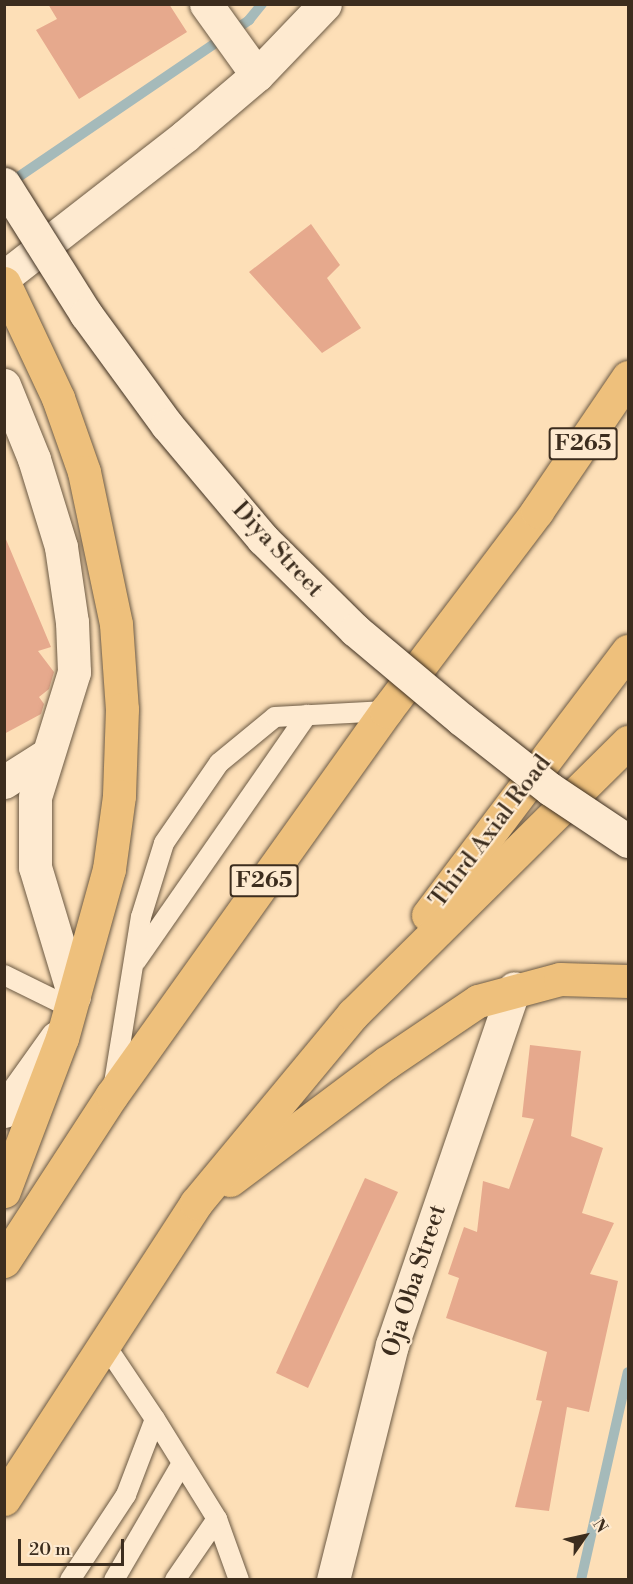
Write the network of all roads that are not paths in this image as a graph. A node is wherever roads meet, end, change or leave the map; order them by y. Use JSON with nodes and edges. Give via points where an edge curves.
{"nodes":[{"id":1,"x":325,"y":4,"type":"edge"},
{"id":2,"x":220,"y":25,"type":"edge"},
{"id":3,"x":257,"y":75,"type":"junction"},
{"id":4,"x":4,"y":184,"type":"edge"},
{"id":5,"x":4,"y":277,"type":"edge"},
{"id":6,"x":4,"y":284,"type":"edge"},
{"id":7,"x":628,"y":377,"type":"edge"},
{"id":8,"x":4,"y":385,"type":"edge"},
{"id":9,"x":628,"y":414,"type":"edge"},
{"id":10,"x":537,"y":511,"type":"junction"},
{"id":11,"x":628,"y":651,"type":"edge"},
{"id":12,"x":386,"y":711,"type":"junction"},
{"id":13,"x":307,"y":715,"type":"junction"},
{"id":14,"x":628,"y":742,"type":"edge"},
{"id":15,"x":45,"y":756,"type":"junction"},
{"id":16,"x":4,"y":782,"type":"edge"},
{"id":17,"x":628,"y":841,"type":"edge"},
{"id":18,"x":132,"y":967,"type":"junction"},
{"id":19,"x":4,"y":975,"type":"edge"},
{"id":20,"x":628,"y":981,"type":"edge"},
{"id":21,"x":514,"y":988,"type":"junction"},
{"id":22,"x":70,"y":1009,"type":"junction"},
{"id":23,"x":352,"y":1014,"type":"junction"},
{"id":24,"x":112,"y":1095,"type":"junction"},
{"id":25,"x":4,"y":1111,"type":"edge"},
{"id":26,"x":4,"y":1191,"type":"edge"},
{"id":27,"x":196,"y":1203,"type":"junction"},
{"id":28,"x":4,"y":1261,"type":"edge"},
{"id":29,"x":104,"y":1343,"type":"junction"},
{"id":30,"x":155,"y":1419,"type":"junction"},
{"id":31,"x":181,"y":1465,"type":"junction"},
{"id":32,"x":4,"y":1499,"type":"edge"},
{"id":33,"x":217,"y":1519,"type":"junction"},
{"id":34,"x":237,"y":1578,"type":"edge"},
{"id":35,"x":70,"y":1580,"type":"edge"},
{"id":36,"x":114,"y":1580,"type":"edge"},
{"id":37,"x":175,"y":1580,"type":"edge"},
{"id":38,"x":333,"y":1580,"type":"edge"}],
"edges":[{"from":1,"to":3,"type":"street"},
{"from":2,"to":3,"type":"street"},
{"from":3,"to":5,"type":"street","via":[[82,220]]},
{"from":4,"to":17,"type":"street","name":"Diya Street","bridge":true,"via":[[92,323],[167,425],[263,539],[355,630],[452,712],[550,789]]},
{"from":6,"to":22,"type":"highway","via":[[58,398],[104,550],[116,624],[122,709],[119,796],[109,870]]},
{"from":7,"to":10,"type":"highway","number":"F265"},
{"from":8,"to":15,"type":"street","via":[[34,459],[61,547],[72,622],[74,672],[61,722]]},
{"from":9,"to":10,"type":"highway"},
{"from":10,"to":12,"type":"highway","number":"F265"},
{"from":11,"to":23,"type":"highway","name":"Third Axial Road"},
{"from":12,"to":13,"type":"lane"},
{"from":12,"to":24,"type":"highway","number":"F265"},
{"from":13,"to":18,"type":"lane"},
{"from":13,"to":18,"type":"lane","via":[[275,717],[219,763],[164,843],[141,916]]},
{"from":14,"to":23,"type":"highway"},
{"from":15,"to":16,"type":"street"},
{"from":15,"to":22,"type":"street","via":[[35,797],[35,867]]},
{"from":18,"to":24,"type":"lane"},
{"from":19,"to":22,"type":"lane"},
{"from":20,"to":21,"type":"highway","via":[[560,979]]},
{"from":21,"to":27,"type":"highway","via":[[444,1021]]},
{"from":21,"to":38,"type":"street","name":"Oja Oba Street","via":[[392,1345]]},
{"from":22,"to":25,"type":"street"},
{"from":22,"to":26,"type":"highway"},
{"from":23,"to":27,"type":"highway"},
{"from":24,"to":28,"type":"highway","number":"F265"},
{"from":27,"to":29,"type":"highway"},
{"from":29,"to":30,"type":"lane"},
{"from":29,"to":32,"type":"highway"},
{"from":30,"to":31,"type":"lane"},
{"from":30,"to":35,"type":"lane","via":[[126,1495]]},
{"from":31,"to":33,"type":"lane"},
{"from":31,"to":36,"type":"lane"},
{"from":33,"to":34,"type":"lane"},
{"from":33,"to":37,"type":"lane"}]}
